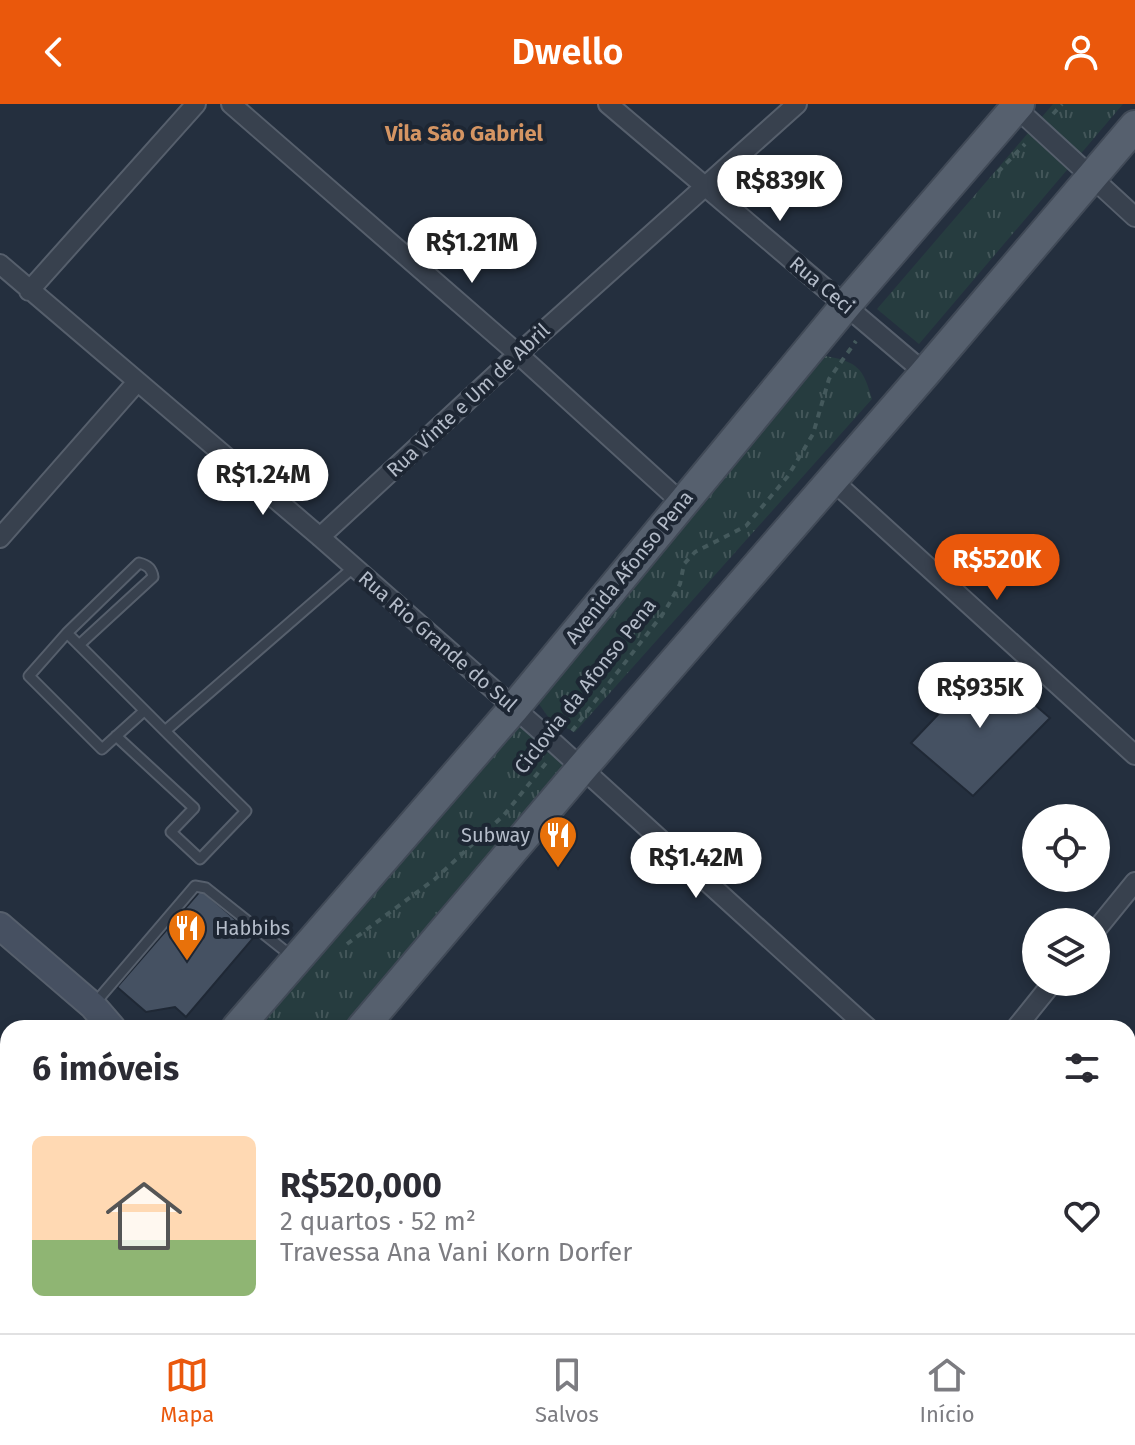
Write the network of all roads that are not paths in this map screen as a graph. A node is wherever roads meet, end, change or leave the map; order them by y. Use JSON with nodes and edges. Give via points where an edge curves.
{"nodes":[{"id":1,"x":196,"y":104,"type":"edge"},
{"id":2,"x":231,"y":104,"type":"edge"},
{"id":3,"x":608,"y":104,"type":"edge"},
{"id":4,"x":797,"y":104,"type":"edge"},
{"id":5,"x":1016,"y":105,"type":"edge"},
{"id":6,"x":1135,"y":126,"type":"edge"},
{"id":7,"x":1090,"y":178,"type":"junction"},
{"id":8,"x":705,"y":187,"type":"junction"},
{"id":9,"x":1135,"y":217,"type":"edge"},
{"id":10,"x":0,"y":264,"type":"edge"},
{"id":11,"x":29,"y":291,"type":"junction"},
{"id":12,"x":846,"y":305,"type":"junction"},
{"id":13,"x":518,"y":354,"type":"junction"},
{"id":14,"x":925,"y":373,"type":"junction"},
{"id":15,"x":137,"y":382,"type":"junction"},
{"id":16,"x":831,"y":479,"type":"junction"},
{"id":17,"x":681,"y":502,"type":"junction"},
{"id":18,"x":320,"y":537,"type":"junction"},
{"id":19,"x":0,"y":538,"type":"edge"},
{"id":20,"x":354,"y":567,"type":"junction"},
{"id":21,"x":67,"y":633,"type":"junction"},
{"id":22,"x":79,"y":645,"type":"junction"},
{"id":23,"x":514,"y":708,"type":"junction"},
{"id":24,"x":144,"y":711,"type":"junction"},
{"id":25,"x":165,"y":731,"type":"junction"},
{"id":26,"x":116,"y":736,"type":"junction"},
{"id":27,"x":1135,"y":755,"type":"edge"},
{"id":28,"x":582,"y":768,"type":"junction"},
{"id":29,"x":1135,"y":882,"type":"edge"},
{"id":30,"x":1110,"y":913,"type":"edge"},
{"id":31,"x":0,"y":926,"type":"edge"},
{"id":32,"x":297,"y":961,"type":"junction"},
{"id":33,"x":1042,"y":996,"type":"edge"},
{"id":34,"x":93,"y":1006,"type":"junction"},
{"id":35,"x":105,"y":1020,"type":"edge"},
{"id":36,"x":244,"y":1020,"type":"edge"},
{"id":37,"x":369,"y":1020,"type":"edge"},
{"id":38,"x":859,"y":1020,"type":"edge"},
{"id":39,"x":1022,"y":1020,"type":"edge"}],
"edges":[{"from":1,"to":11,"type":"street"},
{"from":2,"to":13,"type":"street"},
{"from":3,"to":8,"type":"street","name":"Rua Ceci"},
{"from":4,"to":8,"type":"street","name":"Rua Vinte e Um de Abril"},
{"from":5,"to":7,"type":"street"},
{"from":5,"to":12,"type":"main road","name":"Avenida Afonso Pena"},
{"from":6,"to":7,"type":"main road"},
{"from":7,"to":9,"type":"street"},
{"from":7,"to":14,"type":"main road"},
{"from":8,"to":12,"type":"street","name":"Rua Ceci"},
{"from":8,"to":13,"type":"street","name":"Rua Vinte e Um de Abril"},
{"from":10,"to":11,"type":"street","name":"Rua Rio Grande do Sul"},
{"from":11,"to":15,"type":"street","name":"Rua Rio Grande do Sul"},
{"from":12,"to":14,"type":"street","name":"Rua Ceci"},
{"from":12,"to":17,"type":"main road","name":"Avenida Afonso Pena"},
{"from":13,"to":17,"type":"street"},
{"from":13,"to":18,"type":"street","name":"Rua Vinte e Um de Abril"},
{"from":14,"to":16,"type":"main road"},
{"from":15,"to":18,"type":"street","name":"Rua Rio Grande do Sul"},
{"from":15,"to":19,"type":"street"},
{"from":16,"to":27,"type":"street"},
{"from":16,"to":28,"type":"main road"},
{"from":17,"to":23,"type":"main road","name":"Avenida Afonso Pena"},
{"from":18,"to":20,"type":"street","name":"Rua Rio Grande do Sul"},
{"from":20,"to":23,"type":"street","name":"Rua Rio Grande do Sul"},
{"from":20,"to":25,"type":"lane"},
{"from":21,"to":22,"type":"lane"},
{"from":21,"to":22,"type":"lane","via":[[139,563],[145,564],[153,577]]},
{"from":21,"to":26,"type":"lane","via":[[29,676],[102,749]]},
{"from":22,"to":24,"type":"lane"},
{"from":23,"to":28,"type":"street","name":"Rua Rio Grande do Sul"},
{"from":23,"to":32,"type":"main road","name":"Avenida Afonso Pena"},
{"from":24,"to":25,"type":"lane"},
{"from":24,"to":26,"type":"lane"},
{"from":25,"to":26,"type":"lane","via":[[246,811],[200,859],[171,832],[194,808]]},
{"from":28,"to":37,"type":"main road"},
{"from":28,"to":38,"type":"street","name":"Rua Rio Grande do Sul"},
{"from":29,"to":30,"type":"street"},
{"from":31,"to":34,"type":"street"},
{"from":32,"to":34,"type":"lane","via":[[206,888],[195,886]]},
{"from":32,"to":36,"type":"main road","name":"Avenida Afonso Pena"},
{"from":33,"to":39,"type":"street"},
{"from":34,"to":35,"type":"street"}]}
